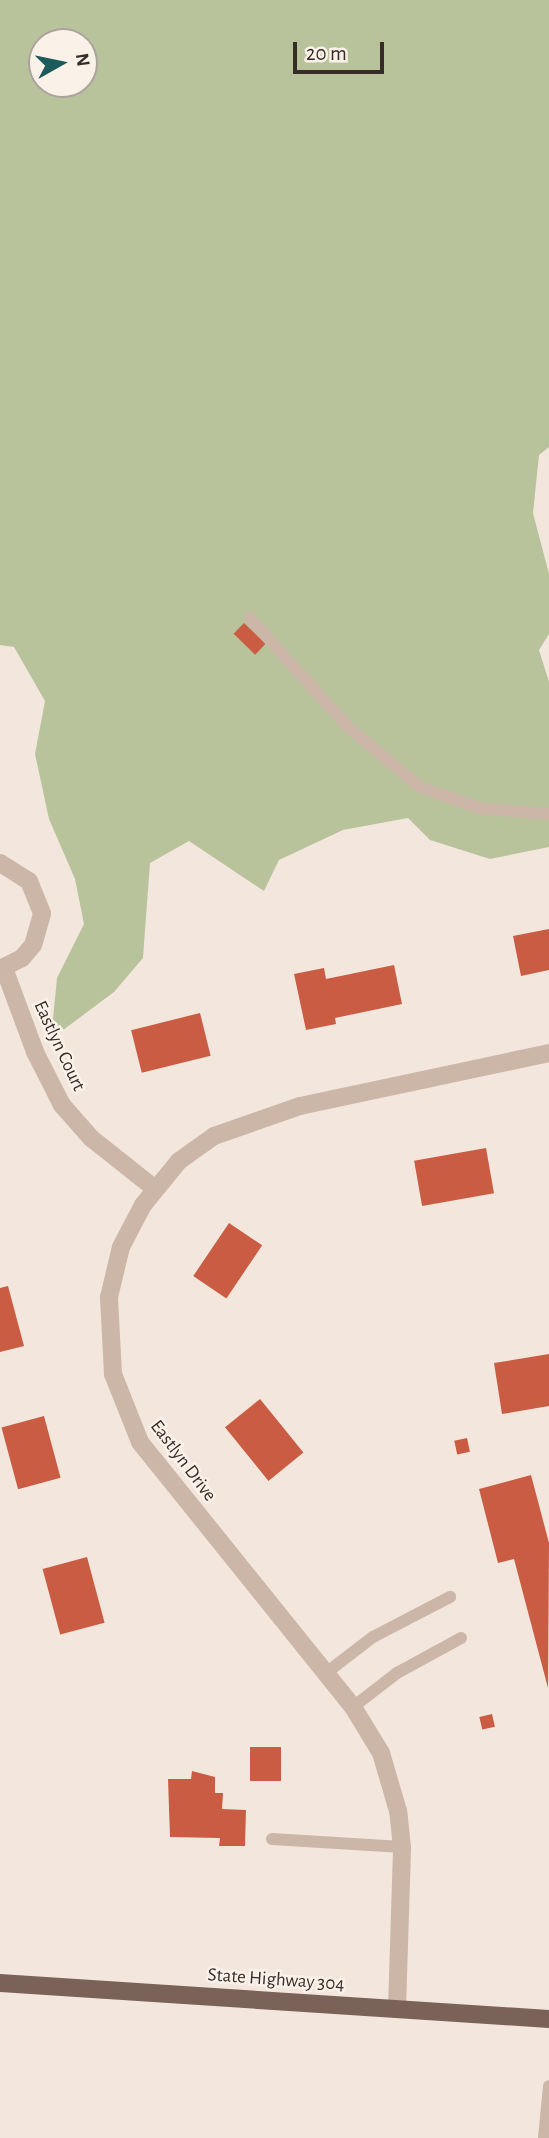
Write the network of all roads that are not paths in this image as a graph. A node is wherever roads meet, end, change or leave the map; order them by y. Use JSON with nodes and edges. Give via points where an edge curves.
{"nodes":[{"id":1,"x":250,"y":618,"type":"dead end"},
{"id":2,"x":549,"y":814,"type":"edge"},
{"id":3,"x":0,"y":863,"type":"edge"},
{"id":4,"x":2,"y":968,"type":"edge"},
{"id":5,"x":549,"y":1053,"type":"edge"},
{"id":6,"x":154,"y":1188,"type":"junction"},
{"id":7,"x":450,"y":1597,"type":"dead end"},
{"id":8,"x":461,"y":1638,"type":"dead end"},
{"id":9,"x":326,"y":1673,"type":"junction"},
{"id":10,"x":353,"y":1707,"type":"junction"},
{"id":11,"x":272,"y":1839,"type":"dead end"},
{"id":12,"x":402,"y":1847,"type":"junction"},
{"id":13,"x":0,"y":1983,"type":"edge"},
{"id":14,"x":397,"y":2009,"type":"junction"},
{"id":15,"x":549,"y":2019,"type":"edge"},
{"id":16,"x":549,"y":2086,"type":"edge"},
{"id":17,"x":544,"y":2138,"type":"edge"}],
"edges":[{"from":1,"to":2,"type":"lane","via":[[348,727],[421,787],[479,808]]},
{"from":3,"to":4,"type":"street","name":"Eastlyn Court","via":[[29,881],[42,914],[33,945]]},
{"from":4,"to":6,"type":"street","name":"Eastlyn Court","via":[[62,1105],[91,1138]]},
{"from":5,"to":6,"type":"street","name":"Eastlyn Drive","via":[[252,1119],[196,1148]]},
{"from":6,"to":9,"type":"street","name":"Eastlyn Drive","via":[[121,1247],[109,1297],[109,1352],[118,1395],[127,1419],[156,1464]]},
{"from":7,"to":9,"type":"lane","via":[[373,1637]]},
{"from":8,"to":10,"type":"lane","via":[[397,1673]]},
{"from":9,"to":10,"type":"street","name":"Eastlyn Drive"},
{"from":10,"to":12,"type":"street","name":"Eastlyn Drive","via":[[382,1753],[398,1811]]},
{"from":11,"to":12,"type":"lane"},
{"from":12,"to":14,"type":"street","name":"Eastlyn Drive"},
{"from":13,"to":14,"type":"main road","name":"State Highway 304"},
{"from":14,"to":15,"type":"main road","name":"State Highway 304"},
{"from":16,"to":17,"type":"lane"}]}
